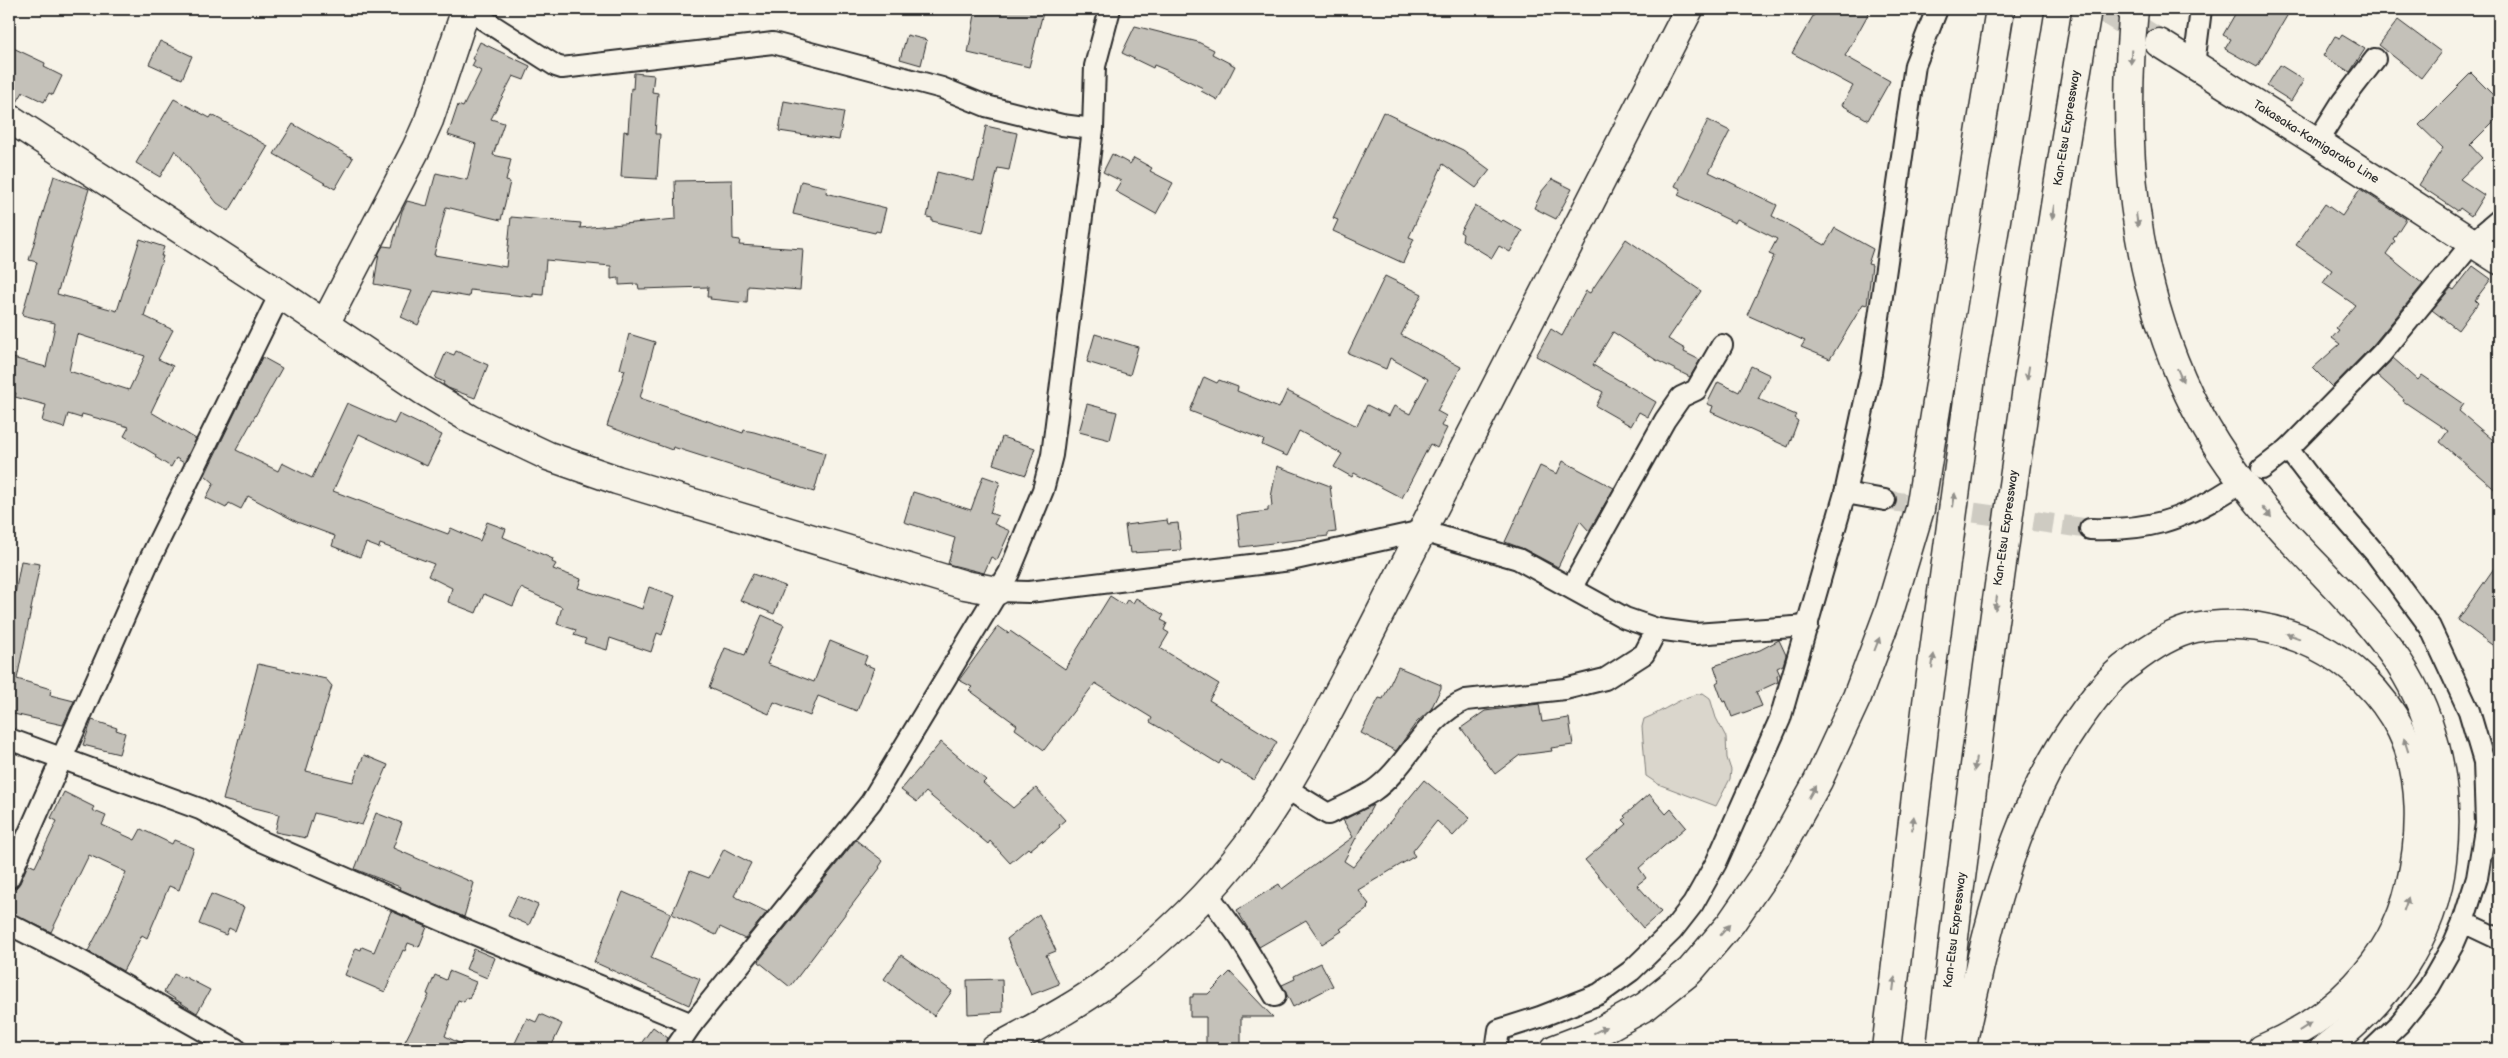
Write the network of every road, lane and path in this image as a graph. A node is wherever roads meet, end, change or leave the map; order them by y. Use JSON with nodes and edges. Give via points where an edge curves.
{"nodes":[{"id":1,"x":466,"y":9,"type":"edge"},
{"id":2,"x":1110,"y":9,"type":"edge"},
{"id":3,"x":1689,"y":9,"type":"edge"},
{"id":4,"x":1937,"y":9,"type":"edge"},
{"id":5,"x":2000,"y":9,"type":"edge"},
{"id":6,"x":2030,"y":9,"type":"edge"},
{"id":7,"x":2086,"y":9,"type":"edge"},
{"id":8,"x":2134,"y":9,"type":"edge"},
{"id":9,"x":2201,"y":9,"type":"edge"},
{"id":10,"x":2159,"y":43,"type":"tunnel mouth"},
{"id":11,"x":2375,"y":59,"type":"dead end"},
{"id":12,"x":2194,"y":65,"type":"junction"},
{"id":13,"x":9,"y":118,"type":"edge"},
{"id":14,"x":1093,"y":129,"type":"junction"},
{"id":15,"x":2317,"y":142,"type":"junction"},
{"id":16,"x":2499,"y":220,"type":"edge"},
{"id":17,"x":2473,"y":242,"type":"junction"},
{"id":18,"x":2499,"y":260,"type":"edge"},
{"id":19,"x":280,"y":294,"type":"junction"},
{"id":20,"x":325,"y":324,"type":"junction"},
{"id":21,"x":1722,"y":345,"type":"dead end"},
{"id":22,"x":2288,"y":449,"type":"junction"},
{"id":23,"x":2262,"y":469,"type":"dead end"},
{"id":24,"x":2228,"y":491,"type":"dead end"},
{"id":25,"x":1845,"y":493,"type":"junction"},
{"id":26,"x":1885,"y":500,"type":"tunnel mouth"},
{"id":27,"x":2090,"y":529,"type":"tunnel mouth"},
{"id":28,"x":1422,"y":531,"type":"junction"},
{"id":29,"x":1572,"y":587,"type":"junction"},
{"id":30,"x":997,"y":591,"type":"junction"},
{"id":31,"x":1808,"y":626,"type":"junction"},
{"id":32,"x":1657,"y":629,"type":"junction"},
{"id":33,"x":9,"y":739,"type":"edge"},
{"id":34,"x":63,"y":760,"type":"junction"},
{"id":35,"x":1284,"y":787,"type":"junction"},
{"id":36,"x":9,"y":878,"type":"edge"},
{"id":37,"x":1207,"y":893,"type":"junction"},
{"id":38,"x":2463,"y":922,"type":"junction"},
{"id":39,"x":9,"y":924,"type":"edge"},
{"id":40,"x":2499,"y":939,"type":"edge"},
{"id":41,"x":1275,"y":996,"type":"dead end"},
{"id":42,"x":692,"y":1024,"type":"junction"},
{"id":43,"x":1887,"y":1041,"type":"edge"},
{"id":44,"x":1953,"y":1041,"type":"edge"},
{"id":45,"x":1497,"y":1044,"type":"dead end"},
{"id":46,"x":236,"y":1049,"type":"edge"},
{"id":47,"x":675,"y":1049,"type":"edge"},
{"id":48,"x":995,"y":1049,"type":"edge"},
{"id":49,"x":1555,"y":1049,"type":"edge"},
{"id":50,"x":2262,"y":1049,"type":"edge"},
{"id":51,"x":2324,"y":1049,"type":"edge"},
{"id":52,"x":2373,"y":1049,"type":"edge"}],
"edges":[{"from":1,"to":14,"type":"street","via":[[562,68],[773,43],[942,88],[986,106],[1062,125]]},
{"from":1,"to":20,"type":"main road","via":[[416,149]]},
{"from":2,"to":14,"type":"street","via":[[1096,66]]},
{"from":3,"to":28,"type":"main road"},
{"from":4,"to":25,"type":"street","via":[[1914,64],[1871,373]]},
{"from":49,"to":5,"type":"main road","one_way":true,"via":[[1597,1033],[1646,1006],[1690,971],[1731,924],[1774,862],[1818,781],[1857,697],[1890,609],[1920,509]]},
{"from":43,"to":6,"type":"main road","one_way":true,"via":[[1927,703],[1973,363]]},
{"from":7,"to":44,"type":"main road","name":"Kan-Etsu Expressway","one_way":true,"via":[[2025,393],[1982,704]]},
{"from":8,"to":51,"type":"main road","one_way":true,"via":[[2130,111],[2133,187],[2141,250],[2168,347],[2202,419],[2240,478],[2277,524],[2369,623],[2399,664],[2420,702],[2435,745],[2443,786],[2445,833],[2441,877],[2429,918],[2412,955],[2386,992],[2355,1026]]},
{"from":9,"to":12,"type":"street"},
{"from":10,"to":12,"type":"main road","name":"Takasaka-Kamigarako Line"},
{"from":11,"to":15,"type":"street"},
{"from":12,"to":15,"type":"main road","name":"Takasaka-Kamigarako Line"},
{"from":13,"to":19,"type":"main road"},
{"from":14,"to":30,"type":"street","via":[[1052,455],[1043,490],[1009,573]]},
{"from":15,"to":17,"type":"main road","name":"Takasaka-Kamigarako Line"},
{"from":16,"to":17,"type":"street"},
{"from":17,"to":18,"type":"main road","name":"Takasaka-Kamigarako Line"},
{"from":17,"to":22,"type":"street","via":[[2382,353]]},
{"from":19,"to":20,"type":"main road"},
{"from":19,"to":34,"type":"street","via":[[148,563]]},
{"from":20,"to":30,"type":"main road","via":[[472,420],[548,456],[839,548],[965,585]]},
{"from":21,"to":29,"type":"street","via":[[1696,390],[1681,396],[1665,420]]},
{"from":22,"to":23,"type":"street"},
{"from":22,"to":38,"type":"street","via":[[2376,554],[2430,627],[2469,711],[2484,762],[2486,824],[2477,878]]},
{"from":24,"to":27,"type":"street","via":[[2197,510],[2158,524],[2122,530]]},
{"from":25,"to":26,"type":"street"},
{"from":25,"to":31,"type":"street"},
{"from":28,"to":29,"type":"street","via":[[1518,559]]},
{"from":28,"to":30,"type":"street","via":[[1272,562],[1029,592]]},
{"from":28,"to":35,"type":"main road","via":[[1370,633]]},
{"from":29,"to":32,"type":"street","via":[[1625,618]]},
{"from":30,"to":42,"type":"street","via":[[864,814]]},
{"from":31,"to":32,"type":"street","via":[[1696,634]]},
{"from":31,"to":45,"type":"street","via":[[1780,719],[1716,863],[1693,904],[1651,953],[1599,994],[1540,1018],[1499,1030]]},
{"from":32,"to":35,"type":"street","via":[[1644,654],[1605,679],[1565,688],[1466,700],[1454,705],[1440,716],[1373,791],[1328,814]]},
{"from":33,"to":34,"type":"street"},
{"from":34,"to":36,"type":"street"},
{"from":34,"to":42,"type":"street","via":[[200,809],[256,839],[462,930]]},
{"from":35,"to":37,"type":"main road","via":[[1249,843]]},
{"from":37,"to":41,"type":"street","via":[[1240,938]]},
{"from":37,"to":48,"type":"main road","via":[[1108,981]]},
{"from":38,"to":40,"type":"street"},
{"from":38,"to":52,"type":"street","via":[[2429,987],[2400,1023]]},
{"from":39,"to":46,"type":"street"},
{"from":42,"to":47,"type":"street"},
{"from":50,"to":44,"type":"main road","one_way":true,"via":[[2289,1038],[2328,1012],[2362,980],[2388,943],[2406,904],[2417,858],[2419,812],[2414,772],[2401,731],[2378,694],[2346,664],[2313,643],[2274,629],[2231,624],[2193,629],[2160,642],[2127,664],[2095,697],[2062,743],[2032,801],[2008,862]]}]}
